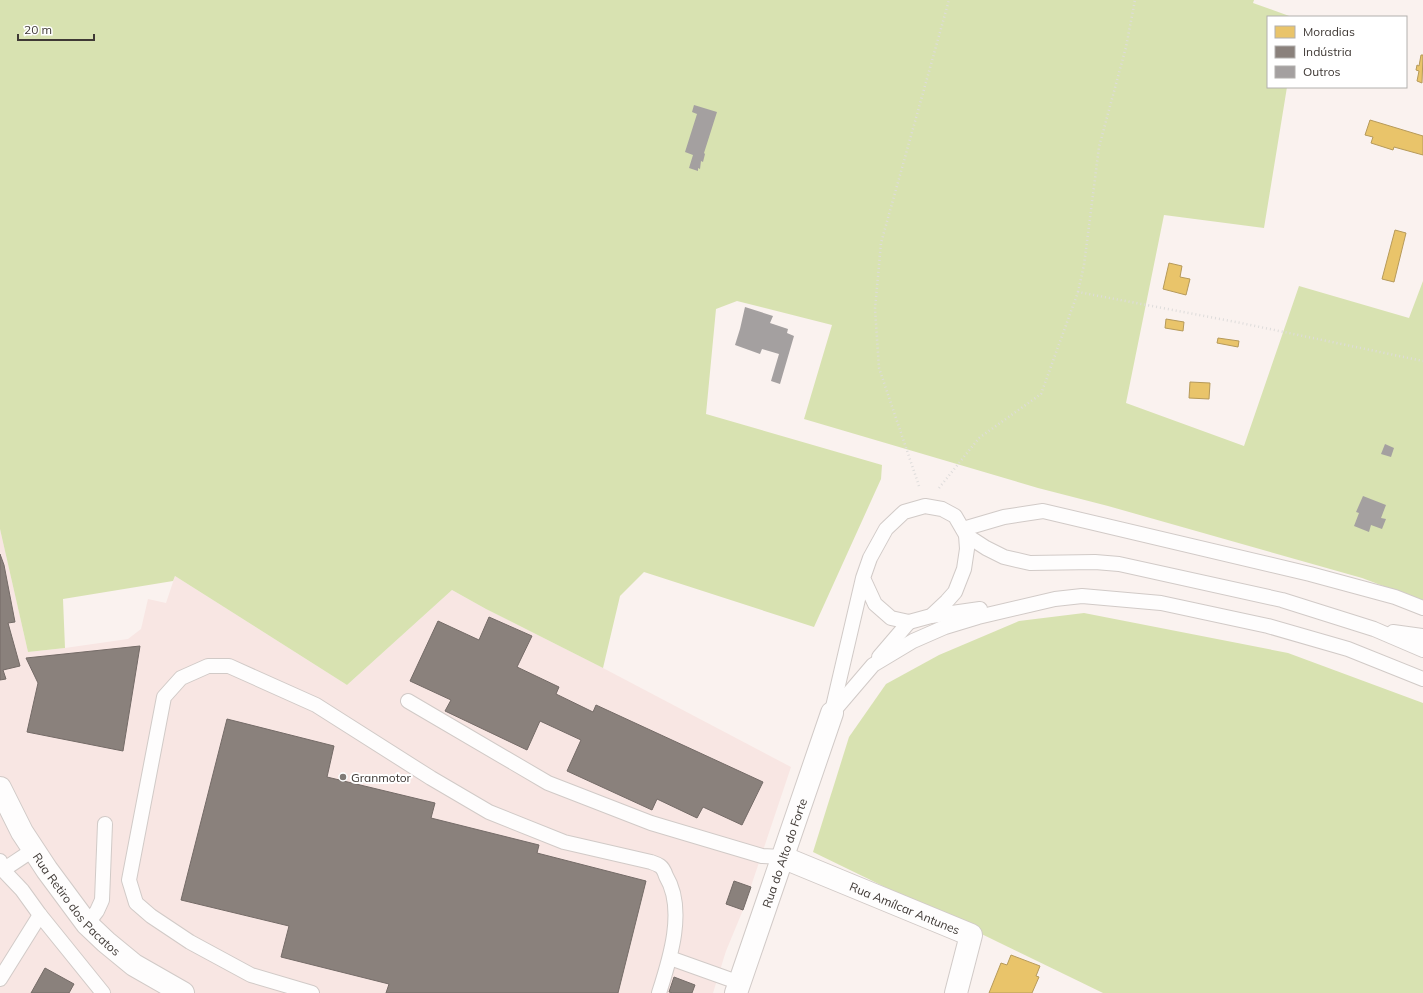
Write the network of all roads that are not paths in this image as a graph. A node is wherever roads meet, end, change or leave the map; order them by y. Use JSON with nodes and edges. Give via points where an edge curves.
{"nodes":[{"id":1,"x":965,"y":532,"type":"junction"},
{"id":2,"x":863,"y":578,"type":"junction"},
{"id":3,"x":1055,"y":599,"type":"junction"},
{"id":4,"x":1423,"y":608,"type":"edge"},
{"id":5,"x":931,"y":616,"type":"junction"},
{"id":6,"x":909,"y":622,"type":"junction"},
{"id":7,"x":1374,"y":629,"type":"junction"},
{"id":8,"x":1423,"y":636,"type":"edge"},
{"id":9,"x":1423,"y":650,"type":"edge"},
{"id":10,"x":873,"y":665,"type":"junction"},
{"id":11,"x":1423,"y":678,"type":"edge"},
{"id":12,"x":408,"y":701,"type":"dead end"},
{"id":13,"x":832,"y":713,"type":"junction"},
{"id":14,"x":0,"y":788,"type":"edge"},
{"id":15,"x":105,"y":824,"type":"dead end"},
{"id":16,"x":34,"y":850,"type":"junction"},
{"id":17,"x":782,"y":857,"type":"junction"},
{"id":18,"x":1,"y":866,"type":"edge"},
{"id":19,"x":40,"y":915,"type":"junction"},
{"id":20,"x":87,"y":924,"type":"junction"},
{"id":21,"x":670,"y":958,"type":"junction"},
{"id":22,"x":0,"y":979,"type":"edge"},
{"id":23,"x":738,"y":988,"type":"edge"},
{"id":24,"x":179,"y":992,"type":"edge"},
{"id":25,"x":103,"y":993,"type":"edge"},
{"id":26,"x":312,"y":993,"type":"edge"},
{"id":27,"x":659,"y":993,"type":"edge"},
{"id":28,"x":956,"y":993,"type":"edge"}],
"edges":[{"from":1,"to":2,"type":"lane","via":[[955,516],[942,509],[925,506],[904,512],[886,529],[870,558]]},
{"from":1,"to":4,"type":"lane","via":[[1004,517],[1043,511],[1310,574],[1395,597]]},
{"from":1,"to":5,"type":"lane","via":[[967,549],[964,569],[955,592]]},
{"from":1,"to":7,"type":"lane","via":[[986,548],[1004,557],[1030,563],[1120,564],[1282,600]]},
{"from":2,"to":6,"type":"lane","via":[[875,604],[891,618]]},
{"from":2,"to":13,"type":"lane"},
{"from":3,"to":5,"type":"lane"},
{"from":3,"to":10,"type":"lane","via":[[984,615],[945,627],[913,641]]},
{"from":3,"to":11,"type":"lane","via":[[1082,596],[1160,603],[1222,615],[1348,649]]},
{"from":5,"to":6,"type":"lane"},
{"from":6,"to":10,"type":"lane"},
{"from":7,"to":8,"type":"lane"},
{"from":7,"to":9,"type":"lane"},
{"from":10,"to":13,"type":"lane"},
{"from":12,"to":17,"type":"lane","via":[[548,783],[651,823],[762,856]]},
{"from":13,"to":17,"type":"street","name":"Rua do Alto do Forte"},
{"from":14,"to":16,"type":"street","name":"Rua Retiro dos Pacatos"},
{"from":15,"to":20,"type":"lane","via":[[102,900],[97,912]]},
{"from":16,"to":18,"type":"lane"},
{"from":16,"to":20,"type":"street","name":"Rua Retiro dos Pacatos"},
{"from":17,"to":23,"type":"street","name":"Rua do Alto do Forte"},
{"from":17,"to":28,"type":"street","name":"Rua Amílcar Antunes","via":[[971,935]]},
{"from":18,"to":19,"type":"lane"},
{"from":19,"to":22,"type":"lane"},
{"from":19,"to":25,"type":"lane"},
{"from":20,"to":24,"type":"street","name":"Rua Retiro dos Pacatos","via":[[134,965]]},
{"from":21,"to":23,"type":"lane"},
{"from":21,"to":26,"type":"lane","via":[[675,901],[672,885],[661,866],[564,842],[489,812],[316,705],[229,666],[208,666],[180,678],[164,698],[129,880],[136,903],[190,942],[251,974]]},
{"from":21,"to":27,"type":"lane"}]}
